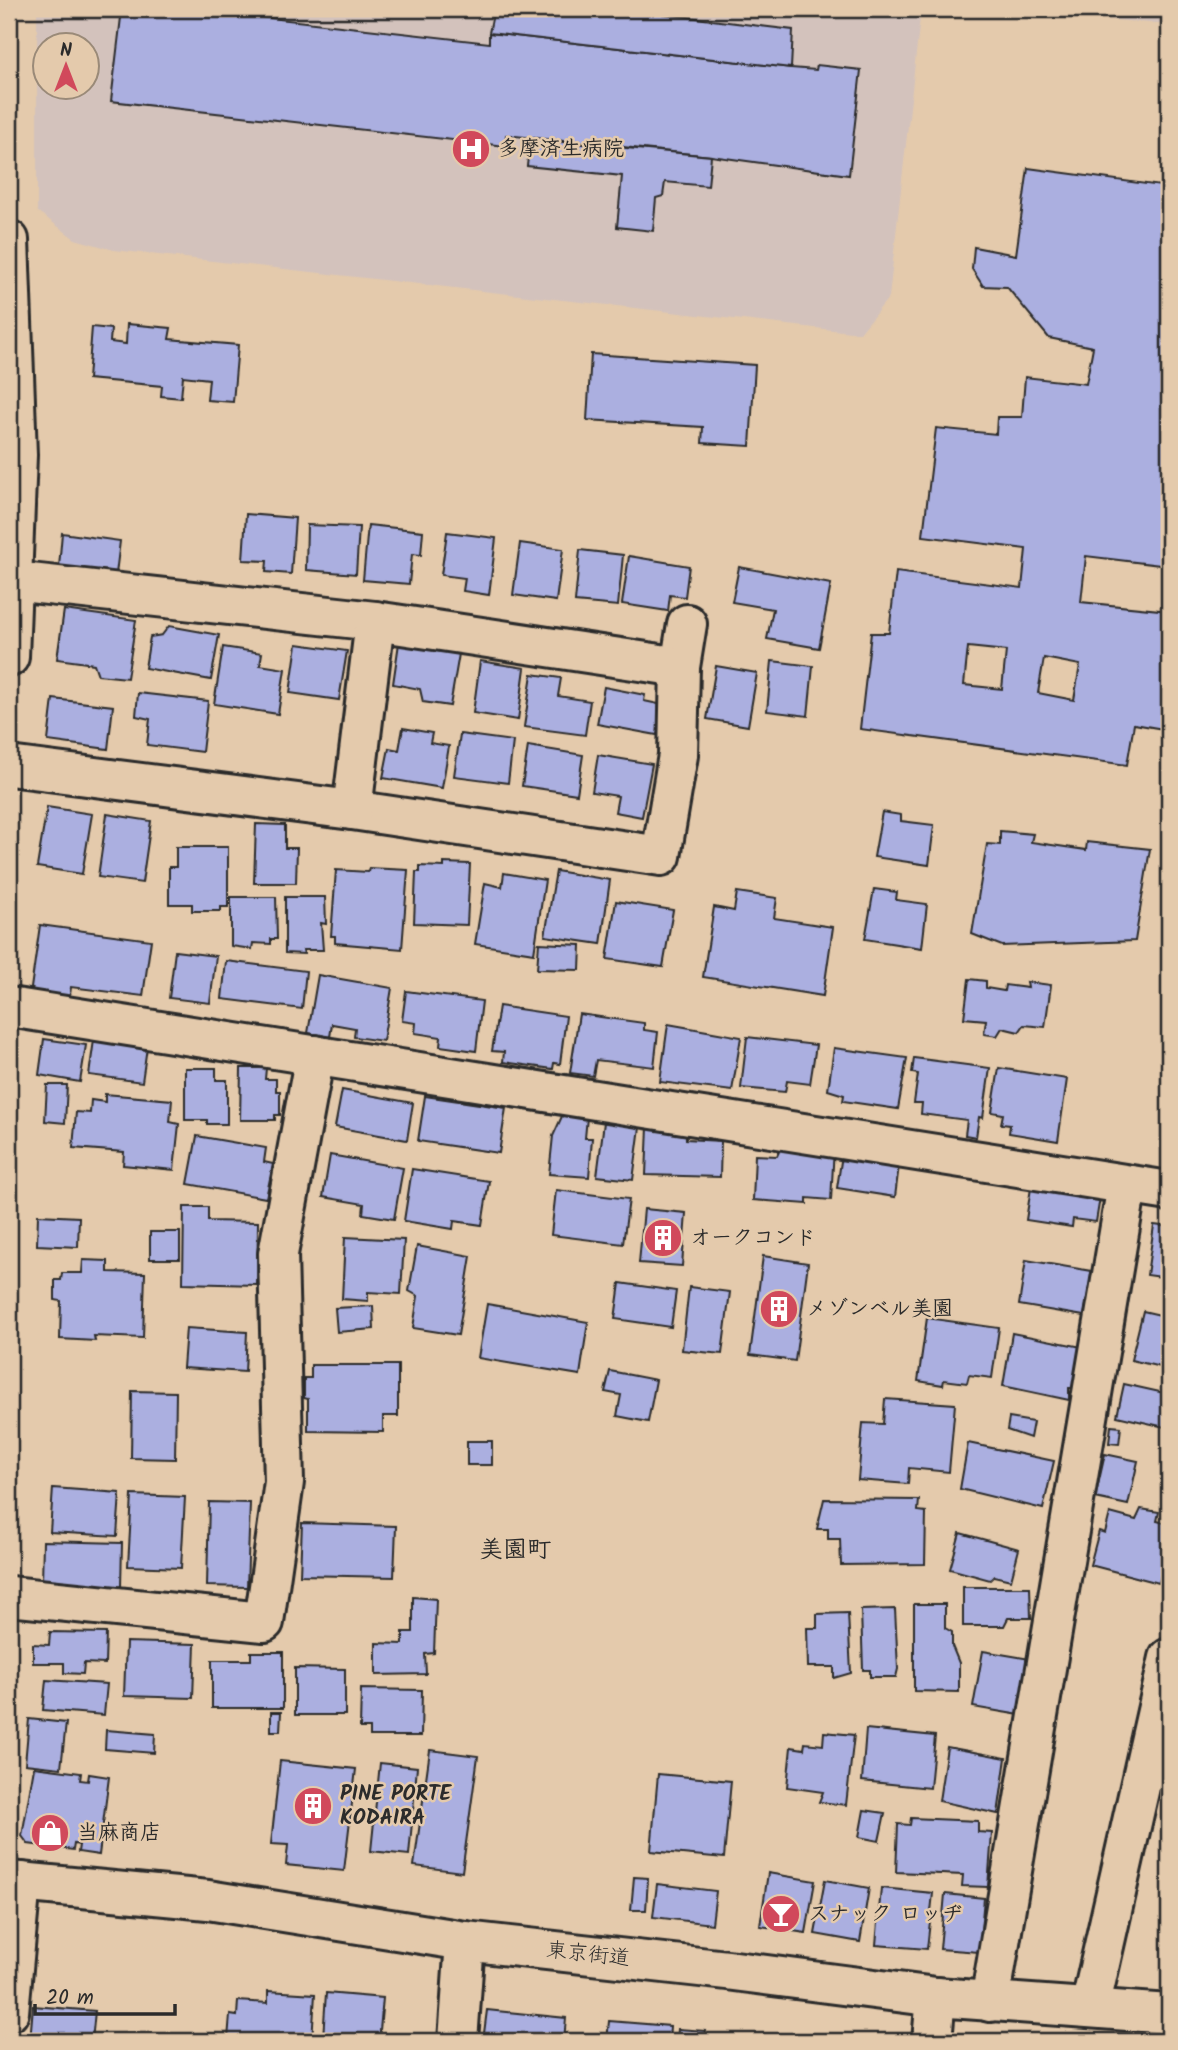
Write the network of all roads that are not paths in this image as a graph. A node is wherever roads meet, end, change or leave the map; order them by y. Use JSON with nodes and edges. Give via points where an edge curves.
{"nodes":[{"id":1,"x":9,"y":240,"type":"edge"},
{"id":2,"x":12,"y":581,"type":"junction"},
{"id":3,"x":374,"y":621,"type":"junction"},
{"id":4,"x":687,"y":624,"type":"dead end"},
{"id":5,"x":9,"y":657,"type":"edge"},
{"id":6,"x":680,"y":667,"type":"junction"},
{"id":7,"x":9,"y":766,"type":"edge"},
{"id":8,"x":352,"y":810,"type":"junction"},
{"id":9,"x":9,"y":1007,"type":"edge"},
{"id":10,"x":315,"y":1055,"type":"junction"},
{"id":11,"x":1127,"y":1185,"type":"junction"},
{"id":12,"x":1169,"y":1192,"type":"edge"},
{"id":13,"x":9,"y":1596,"type":"edge"},
{"id":14,"x":1169,"y":1658,"type":"edge"},
{"id":15,"x":15,"y":1882,"type":"edge"},
{"id":16,"x":464,"y":1941,"type":"junction"},
{"id":17,"x":936,"y":1997,"type":"junction"},
{"id":18,"x":990,"y":2002,"type":"junction"},
{"id":19,"x":1090,"y":2008,"type":"junction"},
{"id":20,"x":9,"y":2012,"type":"edge"},
{"id":21,"x":1169,"y":2014,"type":"edge"},
{"id":22,"x":458,"y":2041,"type":"edge"},
{"id":23,"x":932,"y":2041,"type":"edge"}],
"edges":[{"from":1,"to":2,"type":"street","via":[[17,456]]},
{"from":2,"to":3,"type":"street"},
{"from":2,"to":5,"type":"street"},
{"from":3,"to":6,"type":"street"},
{"from":3,"to":8,"type":"street"},
{"from":4,"to":6,"type":"street"},
{"from":6,"to":8,"type":"street","via":[[678,755],[662,856]]},
{"from":7,"to":8,"type":"street"},
{"from":9,"to":10,"type":"street"},
{"from":10,"to":11,"type":"street"},
{"from":10,"to":13,"type":"street","via":[[278,1254],[284,1482],[264,1622]]},
{"from":11,"to":12,"type":"street"},
{"from":11,"to":18,"type":"street"},
{"from":14,"to":19,"type":"street"},
{"from":15,"to":16,"type":"street","name":"東京街道","via":[[208,1900]]},
{"from":15,"to":20,"type":"street"},
{"from":16,"to":17,"type":"street","name":"東京街道"},
{"from":16,"to":22,"type":"street"},
{"from":17,"to":18,"type":"street","name":"東京街道"},
{"from":17,"to":23,"type":"street"},
{"from":18,"to":19,"type":"street","name":"東京街道"},
{"from":19,"to":21,"type":"street","name":"東京街道"}]}
